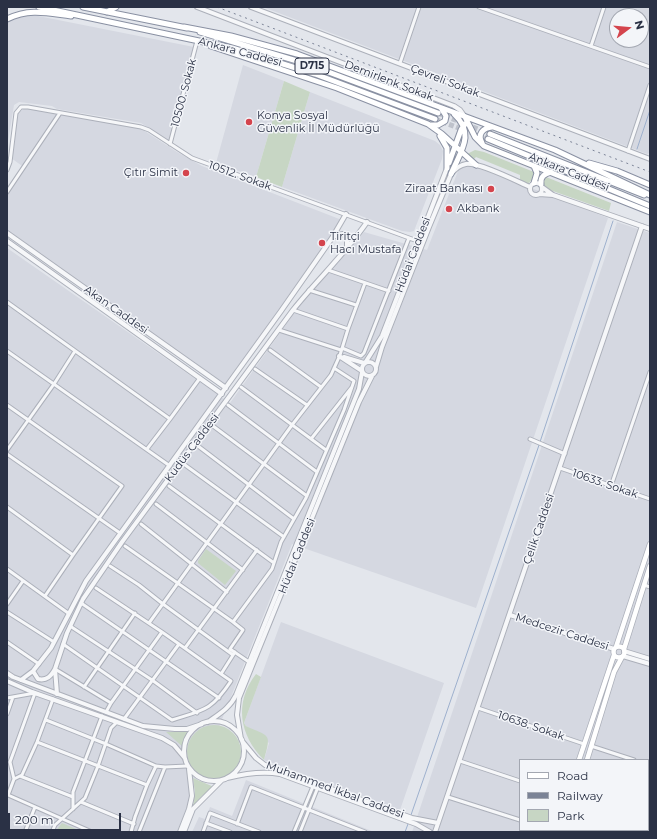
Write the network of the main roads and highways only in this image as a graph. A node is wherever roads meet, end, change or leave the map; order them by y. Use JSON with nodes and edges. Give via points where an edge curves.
{"nodes":[{"id":1,"x":39,"y":7,"type":"edge"},
{"id":2,"x":83,"y":7,"type":"edge"},
{"id":3,"x":96,"y":7,"type":"edge"},
{"id":4,"x":116,"y":7,"type":"edge"},
{"id":5,"x":107,"y":12,"type":"junction"},
{"id":6,"x":87,"y":17,"type":"junction"},
{"id":7,"x":7,"y":19,"type":"edge"},
{"id":8,"x":184,"y":28,"type":"junction"},
{"id":9,"x":197,"y":41,"type":"junction"},
{"id":10,"x":441,"y":108,"type":"junction"},
{"id":11,"x":438,"y":113,"type":"tunnel mouth"},
{"id":12,"x":453,"y":113,"type":"junction"},
{"id":13,"x":414,"y":119,"type":"junction"},
{"id":14,"x":435,"y":119,"type":"tunnel mouth"},
{"id":15,"x":466,"y":122,"type":"junction"},
{"id":16,"x":428,"y":124,"type":"junction"},
{"id":17,"x":493,"y":127,"type":"junction"},
{"id":18,"x":455,"y":146,"type":"junction"},
{"id":19,"x":487,"y":147,"type":"junction"},
{"id":20,"x":461,"y":151,"type":"junction"},
{"id":21,"x":573,"y":159,"type":"junction"},
{"id":22,"x":476,"y":165,"type":"road end"},
{"id":23,"x":533,"y":165,"type":"junction"},
{"id":24,"x":551,"y":172,"type":"junction"},
{"id":25,"x":450,"y":174,"type":"road end"},
{"id":26,"x":650,"y":184,"type":"edge"},
{"id":27,"x":532,"y":185,"type":"road end"},
{"id":28,"x":541,"y":186,"type":"road end"},
{"id":29,"x":594,"y":189,"type":"junction"},
{"id":30,"x":650,"y":196,"type":"edge"},
{"id":31,"x":648,"y":205,"type":"edge"},
{"id":32,"x":650,"y":212,"type":"edge"},
{"id":33,"x":650,"y":544,"type":"edge"},
{"id":34,"x":650,"y":566,"type":"edge"},
{"id":35,"x":615,"y":648,"type":"junction"},
{"id":36,"x":623,"y":653,"type":"junction"},
{"id":37,"x":614,"y":655,"type":"junction"},
{"id":38,"x":579,"y":759,"type":"edge"},
{"id":39,"x":587,"y":759,"type":"edge"}],
"edges":[{"from":1,"to":6,"type":"highway","name":"Ankara Caddesi","number":"D715"},
{"from":2,"to":5,"type":"highway","name":"Ankara Caddesi","number":"D715"},
{"from":3,"to":5,"type":"highway"},
{"from":4,"to":5,"type":"highway"},
{"from":5,"to":8,"type":"highway","name":"Ankara Caddesi","number":"D715"},
{"from":6,"to":7,"type":"highway","via":[[31,12]]},
{"from":6,"to":9,"type":"highway","name":"Ankara Caddesi","number":"D715"},
{"from":8,"to":10,"type":"highway","via":[[231,36],[297,54]]},
{"from":8,"to":11,"type":"highway","name":"Ankara Caddesi","number":"D715","via":[[307,64]]},
{"from":9,"to":13,"type":"highway","via":[[337,88]]},
{"from":9,"to":14,"type":"highway","name":"Ankara Caddesi","number":"D715","via":[[232,48],[315,74]]},
{"from":10,"to":12,"type":"highway"},
{"from":10,"to":16,"type":"highway","via":[[446,116],[445,121],[438,125]]},
{"from":12,"to":15,"type":"highway"},
{"from":12,"to":15,"type":"highway"},
{"from":13,"to":16,"type":"highway"},
{"from":13,"to":18,"type":"highway","via":[[444,140],[447,168]]},
{"from":15,"to":17,"type":"highway","via":[[477,121]]},
{"from":15,"to":18,"type":"highway"},
{"from":15,"to":19,"type":"highway","via":[[479,142]]},
{"from":15,"to":20,"type":"highway","via":[[466,137]]},
{"from":16,"to":18,"type":"highway"},
{"from":17,"to":19,"type":"highway","via":[[485,128],[480,133],[481,140]]},
{"from":17,"to":21,"type":"highway"},
{"from":18,"to":20,"type":"highway"},
{"from":19,"to":23,"type":"highway"},
{"from":20,"to":22,"type":"highway"},
{"from":20,"to":25,"type":"highway"},
{"from":21,"to":26,"type":"highway","via":[[617,171]]},
{"from":21,"to":30,"type":"highway"},
{"from":23,"to":24,"type":"highway"},
{"from":23,"to":27,"type":"highway","via":[[537,171]]},
{"from":24,"to":28,"type":"highway","via":[[542,176]]},
{"from":24,"to":29,"type":"highway"},
{"from":29,"to":31,"type":"highway"},
{"from":29,"to":32,"type":"highway"},
{"from":30,"to":31,"type":"highway","name":"Ankara Caddesi","via":[[489,137]]},
{"from":33,"to":35,"type":"main road"},
{"from":34,"to":36,"type":"main road"},
{"from":35,"to":36,"type":"main road","via":[[619,646]]},
{"from":35,"to":37,"type":"main road"},
{"from":36,"to":37,"type":"main road","via":[[616,657]]},
{"from":36,"to":39,"type":"main road","via":[[614,672]]},
{"from":37,"to":38,"type":"main road"}]}
